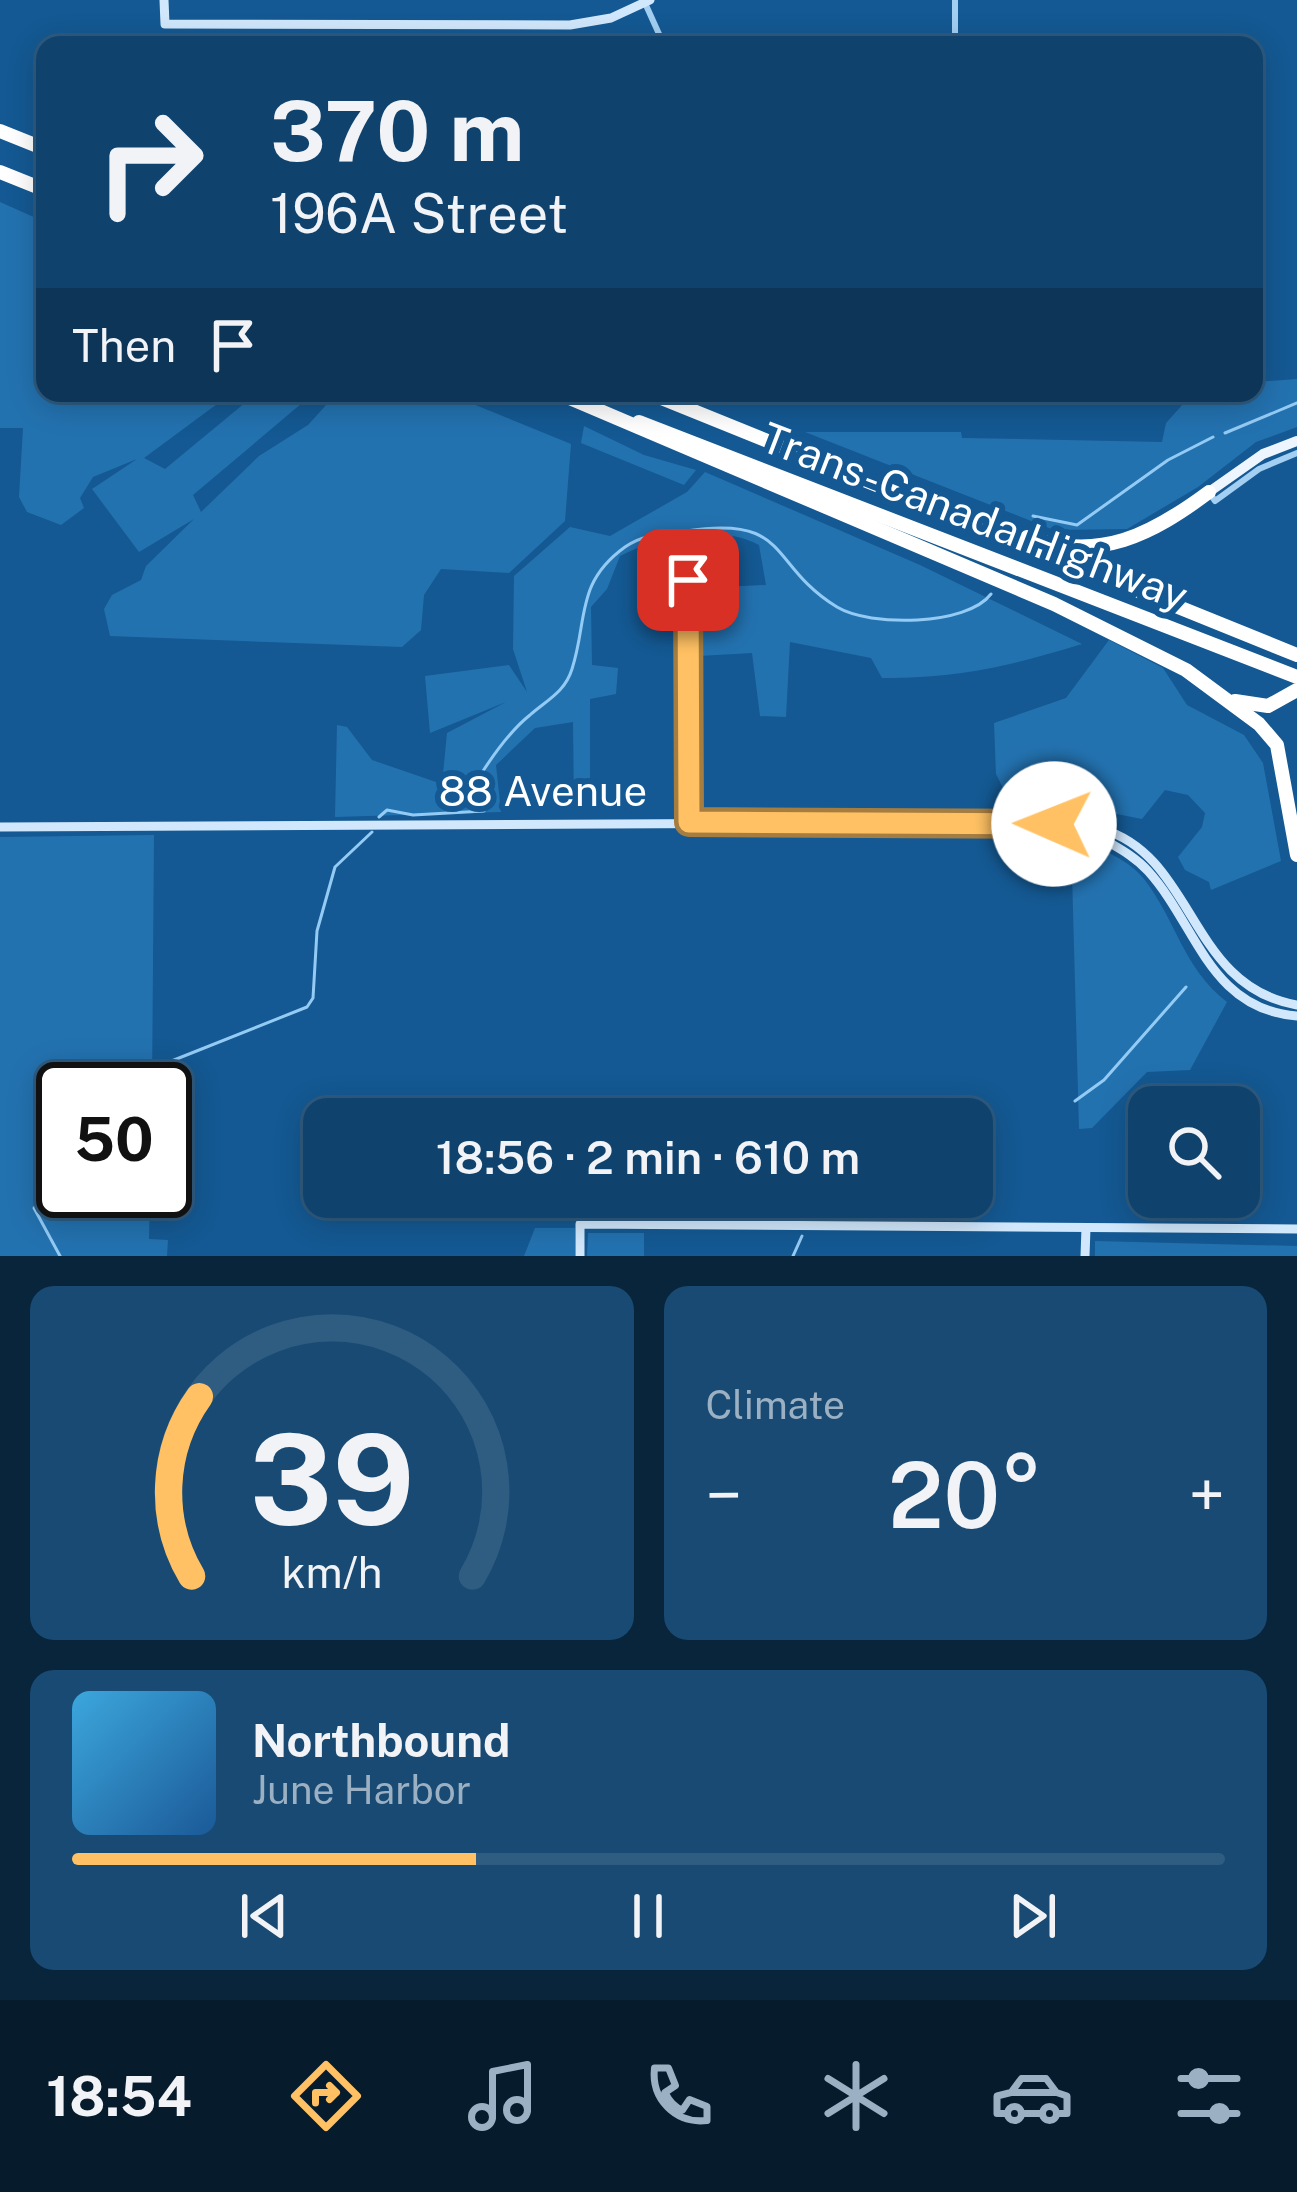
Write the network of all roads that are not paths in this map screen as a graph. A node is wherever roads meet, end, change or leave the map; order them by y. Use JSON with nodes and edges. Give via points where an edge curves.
{"nodes":[{"id":1,"x":164,"y":0,"type":"edge"},
{"id":2,"x":955,"y":0,"type":"edge"},
{"id":3,"x":648,"y":1,"type":"edge"},
{"id":4,"x":661,"y":36,"type":"edge"},
{"id":5,"x":955,"y":36,"type":"edge"},
{"id":6,"x":0,"y":130,"type":"edge"},
{"id":7,"x":0,"y":140,"type":"edge"},
{"id":8,"x":36,"y":148,"type":"edge"},
{"id":9,"x":36,"y":150,"type":"edge"},
{"id":10,"x":0,"y":172,"type":"edge"},
{"id":11,"x":36,"y":186,"type":"edge"},
{"id":12,"x":581,"y":402,"type":"edge"},
{"id":13,"x":583,"y":402,"type":"edge"},
{"id":14,"x":672,"y":402,"type":"edge"},
{"id":15,"x":1297,"y":441,"type":"edge"},
{"id":16,"x":1297,"y":453,"type":"edge"},
{"id":17,"x":906,"y":495,"type":"junction"},
{"id":18,"x":1212,"y":496,"type":"junction"},
{"id":19,"x":688,"y":580,"type":"dead end"},
{"id":20,"x":1297,"y":655,"type":"edge"},
{"id":21,"x":1297,"y":677,"type":"edge"},
{"id":22,"x":1295,"y":692,"type":"edge"},
{"id":23,"x":1220,"y":694,"type":"junction"},
{"id":24,"x":689,"y":822,"type":"junction"},
{"id":25,"x":0,"y":826,"type":"edge"},
{"id":26,"x":1086,"y":828,"type":"junction"},
{"id":27,"x":1297,"y":855,"type":"edge"},
{"id":28,"x":1297,"y":1005,"type":"edge"},
{"id":29,"x":1297,"y":1016,"type":"edge"},
{"id":30,"x":1086,"y":1228,"type":"junction"},
{"id":31,"x":1297,"y":1229,"type":"edge"},
{"id":32,"x":580,"y":1256,"type":"edge"},
{"id":33,"x":1085,"y":1256,"type":"edge"}],
"edges":[{"from":1,"to":3,"type":"main road","via":[[164,24],[570,25]]},
{"from":2,"to":5,"type":"street"},
{"from":3,"to":4,"type":"street"},
{"from":6,"to":8,"type":"highway"},
{"from":7,"to":9,"type":"highway"},
{"from":10,"to":11,"type":"highway"},
{"from":12,"to":23,"type":"highway","via":[[1085,618]]},
{"from":13,"to":21,"type":"highway","name":"Trans-Canada Highway"},
{"from":14,"to":17,"type":"highway","name":"Trans-Canada Highway"},
{"from":15,"to":18,"type":"main road","via":[[1262,454]]},
{"from":16,"to":18,"type":"street"},
{"from":17,"to":18,"type":"highway","via":[[1081,548],[1146,535]]},
{"from":17,"to":20,"type":"highway","name":"Trans-Canada Highway"},
{"from":19,"to":24,"type":"street"},
{"from":22,"to":23,"type":"highway","via":[[1261,706]]},
{"from":23,"to":27,"type":"highway","via":[[1277,745]]},
{"from":24,"to":25,"type":"main road","name":"88 Avenue"},
{"from":24,"to":26,"type":"main road","name":"88 Avenue"},
{"from":26,"to":28,"type":"main road","via":[[1111,833],[1155,865],[1233,976]]},
{"from":26,"to":29,"type":"main road","via":[[1147,871],[1222,981],[1254,1005]]},
{"from":30,"to":31,"type":"main road"},
{"from":30,"to":32,"type":"main road","via":[[580,1225]]},
{"from":30,"to":33,"type":"main road"}]}
